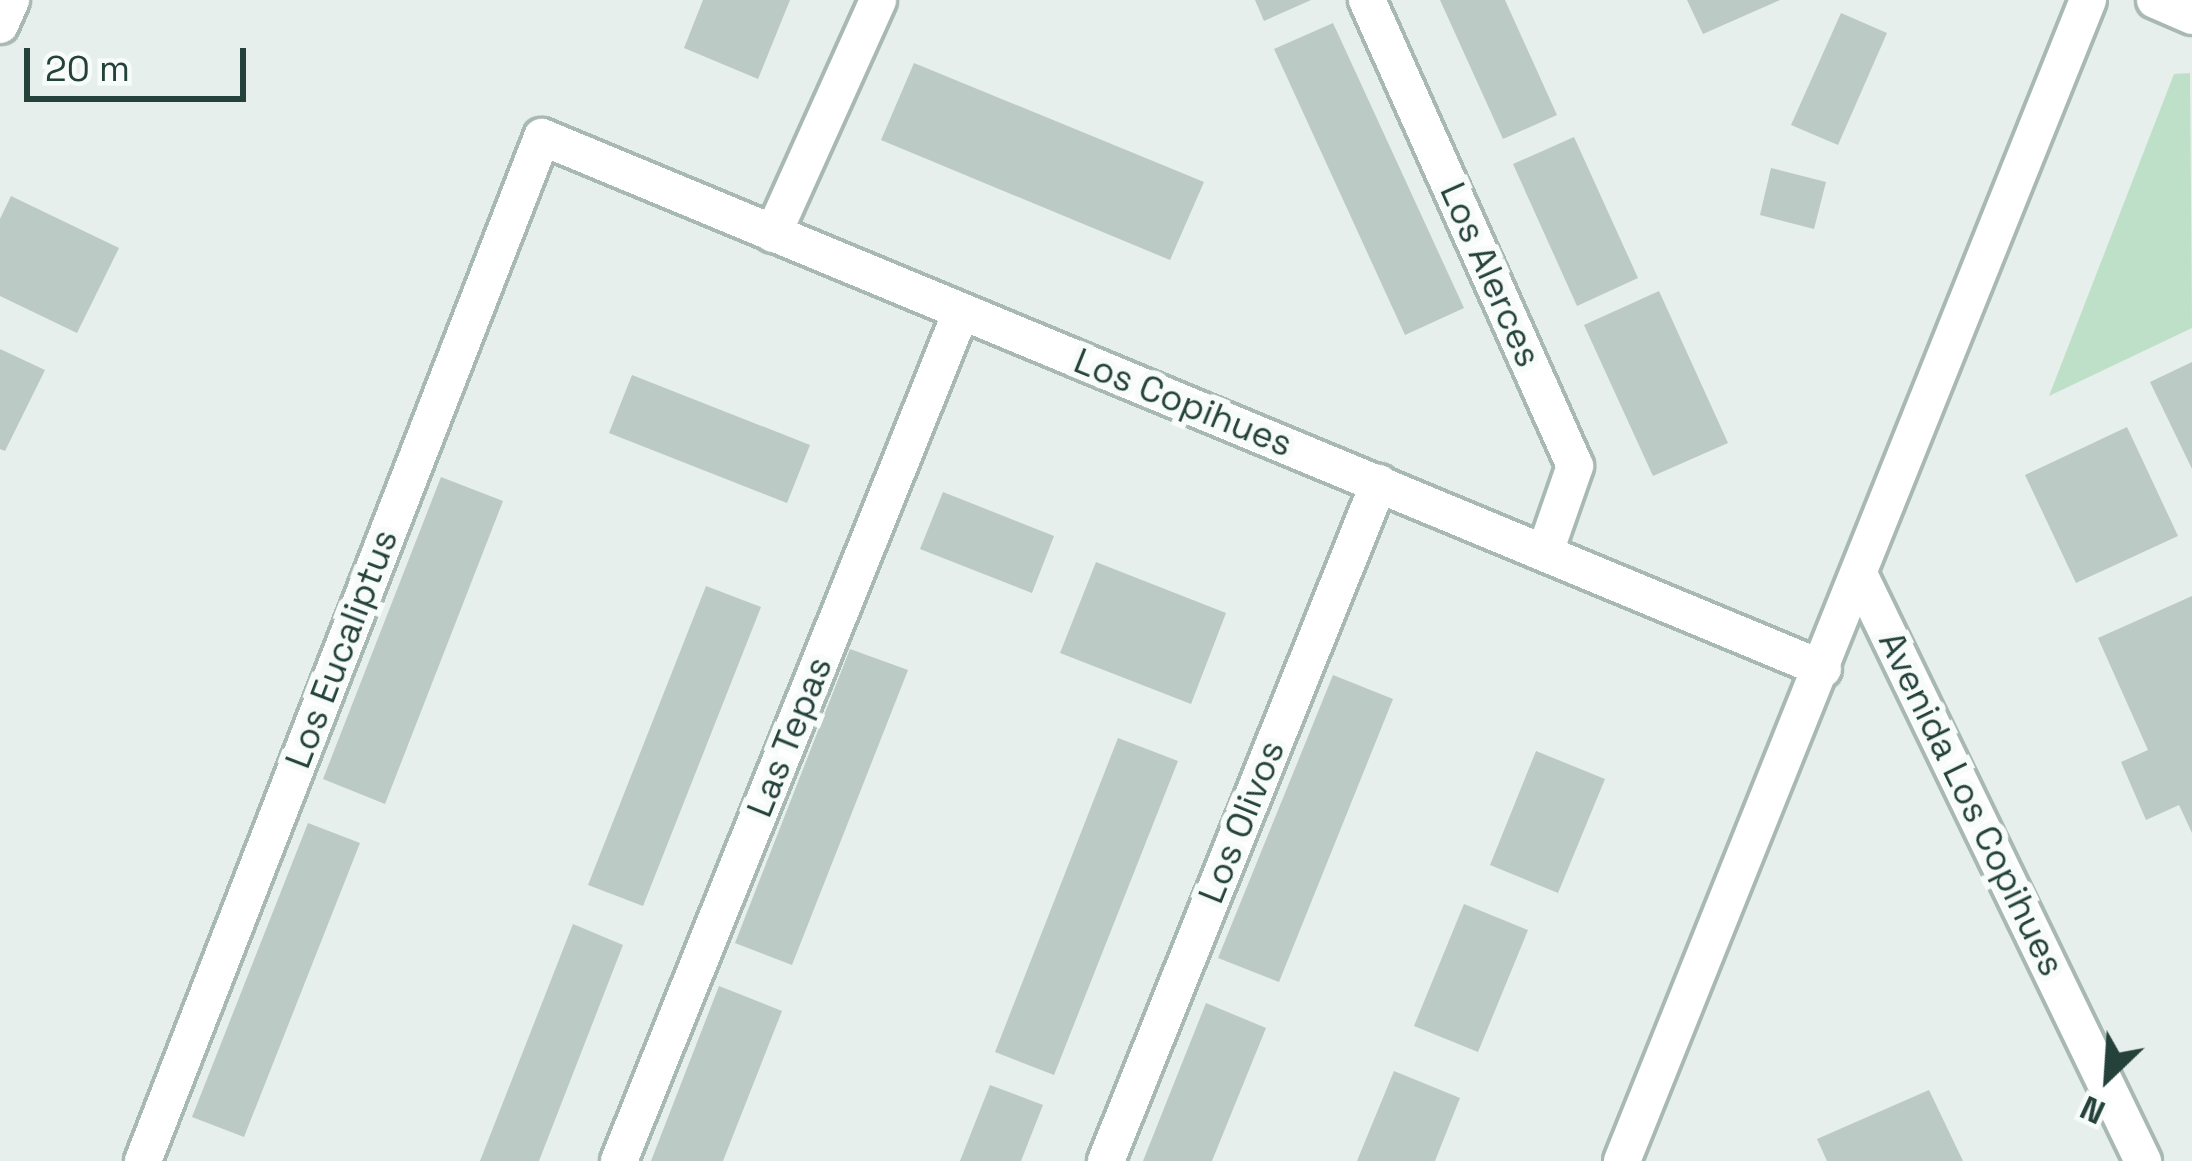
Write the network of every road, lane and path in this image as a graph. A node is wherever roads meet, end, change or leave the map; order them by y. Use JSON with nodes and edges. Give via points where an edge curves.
{"nodes":[{"id":1,"x":11,"y":0,"type":"edge"},
{"id":2,"x":878,"y":0,"type":"edge"},
{"id":3,"x":1367,"y":0,"type":"edge"},
{"id":4,"x":2088,"y":0,"type":"edge"},
{"id":5,"x":2155,"y":0,"type":"edge"},
{"id":6,"x":2192,"y":16,"type":"edge"},
{"id":7,"x":0,"y":25,"type":"edge"},
{"id":8,"x":542,"y":137,"type":"joint"},
{"id":9,"x":773,"y":234,"type":"junction"},
{"id":10,"x":961,"y":312,"type":"junction"},
{"id":11,"x":1379,"y":483,"type":"junction"},
{"id":12,"x":1546,"y":552,"type":"junction"},
{"id":13,"x":1861,"y":578,"type":"junction"},
{"id":14,"x":1823,"y":669,"type":"junction"},
{"id":15,"x":142,"y":1161,"type":"edge"},
{"id":16,"x":619,"y":1161,"type":"edge"},
{"id":17,"x":1106,"y":1161,"type":"edge"},
{"id":18,"x":1622,"y":1161,"type":"edge"},
{"id":19,"x":2143,"y":1161,"type":"edge"}],
"edges":[{"from":1,"to":7,"type":"street"},
{"from":2,"to":9,"type":"street"},
{"from":3,"to":12,"type":"street","name":"Los Alerces","via":[[1575,466]]},
{"from":4,"to":13,"type":"street"},
{"from":5,"to":6,"type":"street"},
{"from":8,"to":9,"type":"street","name":"Los Copihues"},
{"from":8,"to":15,"type":"street","name":"Los Eucaliptus"},
{"from":9,"to":10,"type":"street","name":"Los Copihues"},
{"from":10,"to":11,"type":"street","name":"Los Copihues"},
{"from":10,"to":16,"type":"street","name":"Las Tepas"},
{"from":11,"to":12,"type":"street","name":"Los Copihues"},
{"from":11,"to":17,"type":"street","name":"Los Olivos"},
{"from":12,"to":14,"type":"street","name":"Los Copihues"},
{"from":13,"to":14,"type":"street"},
{"from":13,"to":19,"type":"street","name":"Avenida Los Copihues"},
{"from":14,"to":18,"type":"street"}]}
